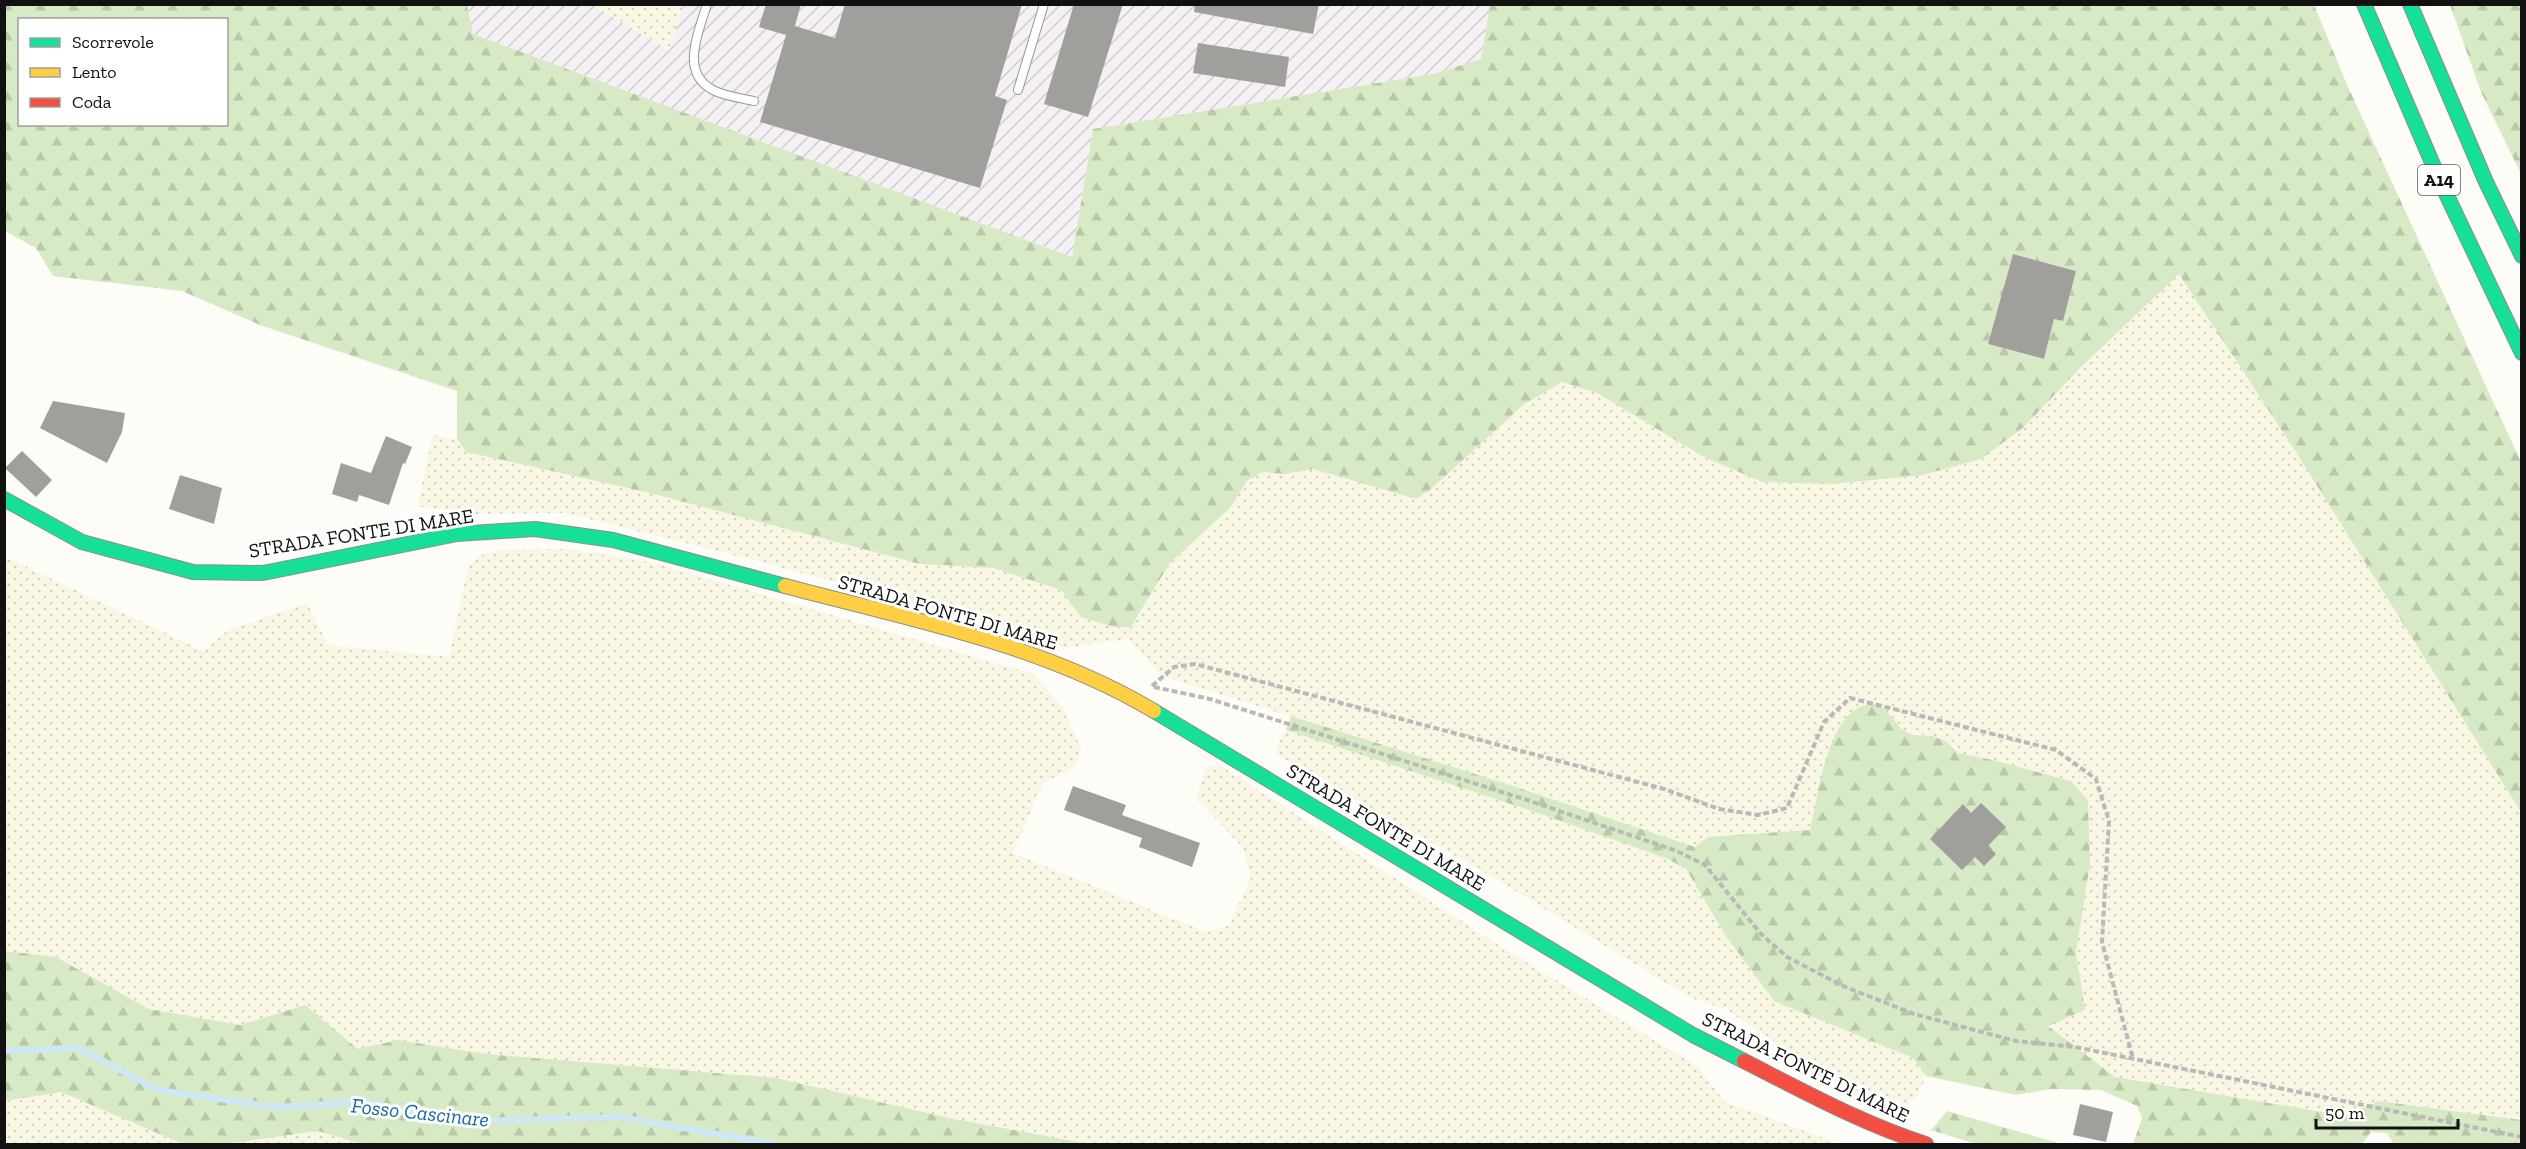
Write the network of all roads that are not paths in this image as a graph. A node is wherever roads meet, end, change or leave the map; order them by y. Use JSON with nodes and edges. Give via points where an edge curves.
{"nodes":[{"id":1,"x":707,"y":4,"type":"edge"},
{"id":2,"x":1044,"y":4,"type":"edge"},
{"id":3,"x":2364,"y":4,"type":"edge"},
{"id":4,"x":2410,"y":4,"type":"edge"},
{"id":5,"x":1018,"y":90,"type":"dead end"},
{"id":6,"x":754,"y":101,"type":"dead end"},
{"id":7,"x":2522,"y":256,"type":"edge"},
{"id":8,"x":2522,"y":353,"type":"edge"},
{"id":9,"x":4,"y":499,"type":"edge"},
{"id":10,"x":1926,"y":1144,"type":"edge"}],
"edges":[{"from":1,"to":6,"type":"lane","via":[[692,52],[701,81],[713,90]]},
{"from":2,"to":5,"type":"lane"},
{"from":3,"to":8,"type":"main road","number":"A14","via":[[2440,181]]},
{"from":4,"to":7,"type":"main road","number":"A14"},
{"from":9,"to":10,"type":"main road","name":"STRADA FONTE DI MARE","via":[[82,542],[194,572],[263,573],[457,534],[535,529],[613,540],[1005,645],[1115,688],[1693,1035],[1807,1093]]}]}
